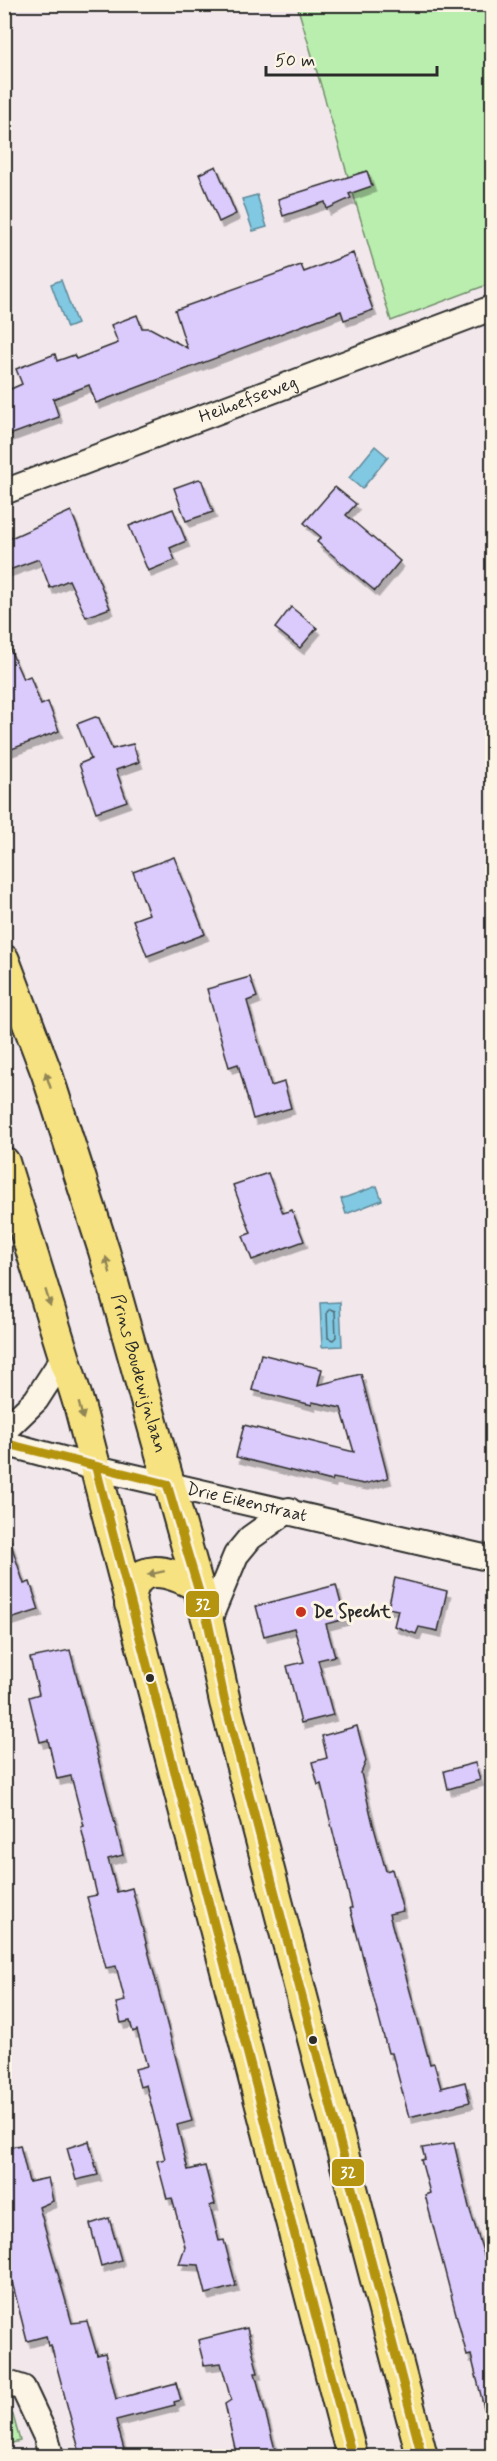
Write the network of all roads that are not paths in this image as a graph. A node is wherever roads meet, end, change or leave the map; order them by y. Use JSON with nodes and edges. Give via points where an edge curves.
{"nodes":[{"id":1,"x":492,"y":308,"type":"edge"},
{"id":2,"x":4,"y":492,"type":"edge"},
{"id":3,"x":4,"y":960,"type":"edge"},
{"id":4,"x":4,"y":1161,"type":"edge"},
{"id":5,"x":65,"y":1355,"type":"junction"},
{"id":6,"x":4,"y":1431,"type":"edge"},
{"id":7,"x":4,"y":1443,"type":"edge"},
{"id":8,"x":96,"y":1468,"type":"junction"},
{"id":9,"x":167,"y":1484,"type":"junction"},
{"id":10,"x":289,"y":1510,"type":"junction"},
{"id":11,"x":492,"y":1559,"type":"edge"},
{"id":12,"x":197,"y":1586,"type":"junction"},
{"id":13,"x":130,"y":1604,"type":"junction"},
{"id":14,"x":208,"y":1622,"type":"junction"},
{"id":15,"x":4,"y":2382,"type":"edge"},
{"id":16,"x":51,"y":2457,"type":"edge"},
{"id":17,"x":352,"y":2457,"type":"edge"},
{"id":18,"x":422,"y":2457,"type":"edge"}],
"edges":[{"from":1,"to":2,"type":"street","name":"Heihoefseweg"},
{"from":9,"to":3,"type":"main road","name":"Prins Boudewijnlaan","one_way":true,"via":[[104,1251],[47,1074]]},
{"from":4,"to":5,"type":"main road","one_way":true},
{"from":5,"to":6,"type":"street","via":[[36,1400]]},
{"from":5,"to":8,"type":"main road","one_way":true},
{"from":7,"to":8,"type":"street","name":"Drie Eikenstraat"},
{"from":8,"to":9,"type":"street","name":"Drie Eikenstraat"},
{"from":8,"to":13,"type":"main road"},
{"from":9,"to":10,"type":"street","name":"Drie Eikenstraat"},
{"from":9,"to":12,"type":"main road","name":"Prins Boudewijnlaan"},
{"from":10,"to":11,"type":"street","name":"Drie Eikenstraat"},
{"from":10,"to":14,"type":"street","via":[[250,1538],[236,1555]]},
{"from":12,"to":13,"type":"main road","one_way":true,"via":[[165,1570],[151,1572],[139,1579],[131,1591]]},
{"from":12,"to":14,"type":"main road","name":"Prins Boudewijnlaan"},
{"from":13,"to":17,"type":"main road"},
{"from":14,"to":18,"type":"main road","name":"Prins Boudewijnlaan","via":[[225,1702]]},
{"from":15,"to":16,"type":"street","via":[[23,2388],[42,2426]]}]}
